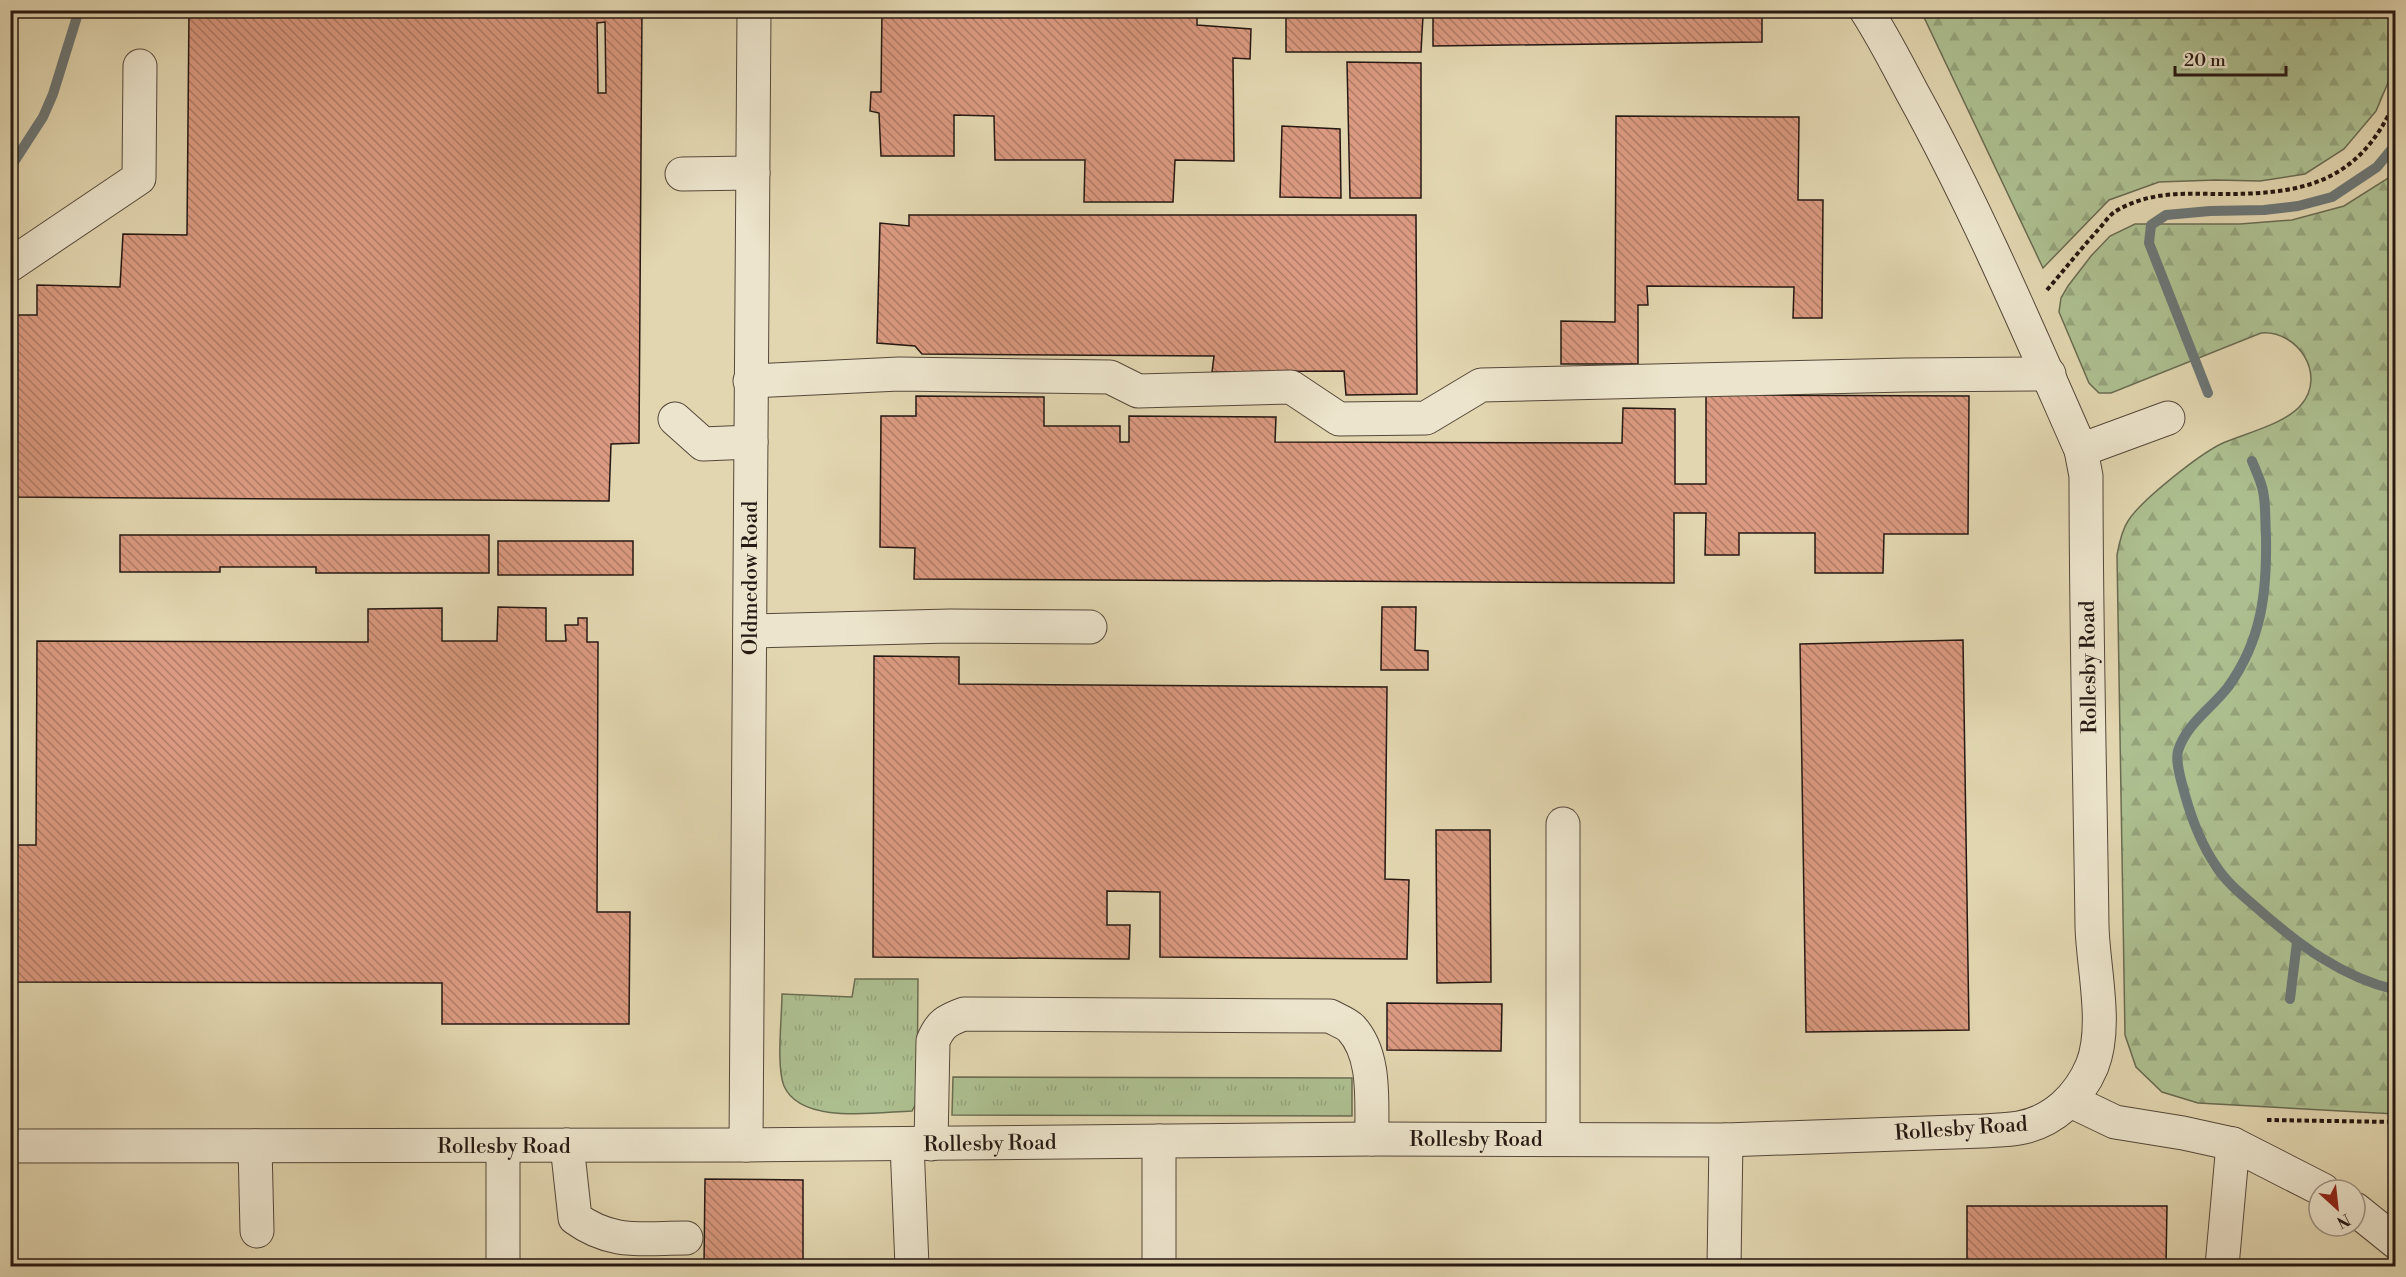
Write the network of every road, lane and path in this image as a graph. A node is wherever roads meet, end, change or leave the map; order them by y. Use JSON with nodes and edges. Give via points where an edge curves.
{"nodes":[{"id":1,"x":754,"y":10,"type":"edge"},
{"id":2,"x":1866,"y":10,"type":"edge"},
{"id":3,"x":140,"y":66,"type":"dead end"},
{"id":4,"x":2396,"y":99,"type":"edge"},
{"id":5,"x":753,"y":173,"type":"junction"},
{"id":6,"x":682,"y":174,"type":"dead end"},
{"id":7,"x":10,"y":265,"type":"edge"},
{"id":8,"x":2025,"y":319,"type":"junction"},
{"id":9,"x":2049,"y":374,"type":"junction"},
{"id":10,"x":750,"y":381,"type":"junction"},
{"id":11,"x":2168,"y":418,"type":"dead end"},
{"id":12,"x":675,"y":419,"type":"dead end"},
{"id":13,"x":751,"y":442,"type":"junction"},
{"id":14,"x":2081,"y":450,"type":"junction"},
{"id":15,"x":1090,"y":627,"type":"dead end"},
{"id":16,"x":750,"y":631,"type":"junction"},
{"id":17,"x":1563,"y":824,"type":"dead end"},
{"id":18,"x":2071,"y":1101,"type":"junction"},
{"id":19,"x":2266,"y":1120,"type":"dead end"},
{"id":20,"x":2396,"y":1122,"type":"edge"},
{"id":21,"x":1372,"y":1139,"type":"junction"},
{"id":22,"x":1563,"y":1139,"type":"junction"},
{"id":23,"x":1726,"y":1140,"type":"junction"},
{"id":24,"x":1159,"y":1141,"type":"junction"},
{"id":25,"x":919,"y":1144,"type":"junction"},
{"id":26,"x":2233,"y":1144,"type":"junction"},
{"id":27,"x":567,"y":1145,"type":"junction"},
{"id":28,"x":746,"y":1145,"type":"junction"},
{"id":29,"x":10,"y":1146,"type":"edge"},
{"id":30,"x":255,"y":1146,"type":"junction"},
{"id":31,"x":503,"y":1146,"type":"junction"},
{"id":32,"x":2307,"y":1182,"type":"edge"},
{"id":33,"x":2367,"y":1219,"type":"edge"},
{"id":34,"x":257,"y":1232,"type":"dead end"},
{"id":35,"x":686,"y":1238,"type":"dead end"},
{"id":36,"x":2396,"y":1242,"type":"edge"},
{"id":37,"x":503,"y":1266,"type":"edge"},
{"id":38,"x":912,"y":1266,"type":"edge"},
{"id":39,"x":1159,"y":1266,"type":"edge"},
{"id":40,"x":1724,"y":1266,"type":"edge"},
{"id":41,"x":2222,"y":1266,"type":"edge"}],
"edges":[{"from":1,"to":5,"type":"street","name":"Oldmedow Road"},
{"from":2,"to":8,"type":"street","name":"Rollesby Road","via":[[1953,167]]},
{"from":3,"to":7,"type":"street","via":[[139,178]]},
{"from":4,"to":8,"type":"path","via":[[2370,145],[2317,184],[2273,193],[2152,196],[2115,212]]},
{"from":5,"to":6,"type":"street"},
{"from":5,"to":10,"type":"street","name":"Oldmedow Road"},
{"from":8,"to":9,"type":"street","name":"Rollesby Road"},
{"from":9,"to":10,"type":"street","via":[[1481,385],[1426,418],[1339,419],[1291,387],[1138,391],[1110,377],[899,374]]},
{"from":9,"to":14,"type":"street","name":"Rollesby Road"},
{"from":10,"to":13,"type":"street","name":"Oldmedow Road"},
{"from":11,"to":14,"type":"street"},
{"from":12,"to":13,"type":"street","via":[[703,444]]},
{"from":13,"to":16,"type":"street","name":"Oldmedow Road"},
{"from":14,"to":18,"type":"street","name":"Rollesby Road","via":[[2086,476],[2092,933],[2099,1029],[2093,1064]]},
{"from":15,"to":16,"type":"street"},
{"from":16,"to":28,"type":"street","name":"Oldmedow Road"},
{"from":17,"to":22,"type":"street"},
{"from":18,"to":23,"type":"street","name":"Rollesby Road","via":[[2047,1119],[2020,1128]]},
{"from":18,"to":26,"type":"street","via":[[2115,1122]]},
{"from":19,"to":20,"type":"path"},
{"from":21,"to":22,"type":"street","name":"Rollesby Road"},
{"from":21,"to":24,"type":"street","name":"Rollesby Road"},
{"from":21,"to":25,"type":"street","via":[[1370,1078],[1362,1043],[1349,1026],[1330,1016],[963,1014],[943,1023],[933,1041]]},
{"from":22,"to":23,"type":"street","name":"Rollesby Road"},
{"from":23,"to":40,"type":"street"},
{"from":24,"to":25,"type":"street","name":"Rollesby Road"},
{"from":24,"to":39,"type":"street"},
{"from":25,"to":28,"type":"street","name":"Rollesby Road"},
{"from":25,"to":38,"type":"street"},
{"from":26,"to":32,"type":"street"},
{"from":26,"to":41,"type":"street"},
{"from":27,"to":28,"type":"street","name":"Rollesby Road"},
{"from":27,"to":31,"type":"street","name":"Rollesby Road"},
{"from":27,"to":35,"type":"street","via":[[575,1218],[612,1237]]},
{"from":29,"to":30,"type":"street","name":"Rollesby Road"},
{"from":30,"to":31,"type":"street","name":"Rollesby Road"},
{"from":30,"to":34,"type":"street"},
{"from":31,"to":37,"type":"street"},
{"from":33,"to":36,"type":"street"}]}
